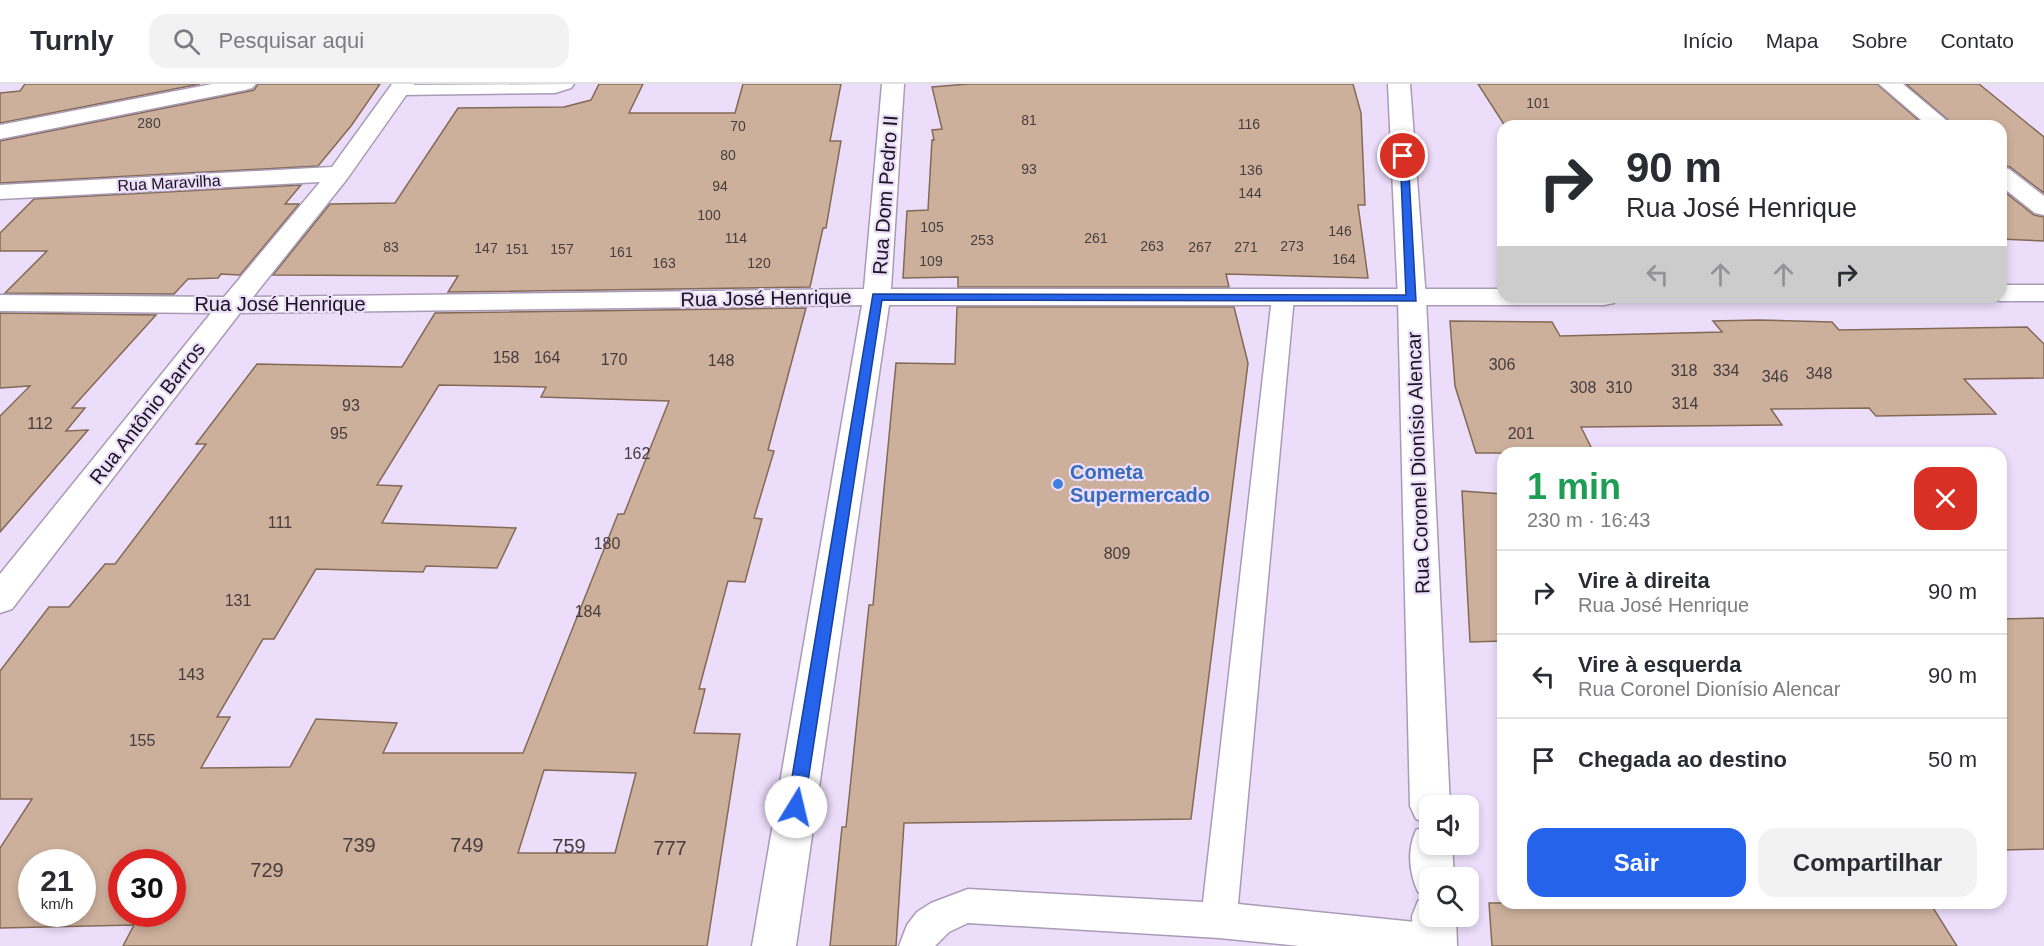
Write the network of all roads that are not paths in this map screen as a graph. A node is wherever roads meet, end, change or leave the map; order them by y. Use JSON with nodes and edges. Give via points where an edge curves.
{"nodes":[{"id":1,"x":245,"y":84,"type":"edge"},
{"id":2,"x":565,"y":84,"type":"edge"},
{"id":3,"x":893,"y":84,"type":"edge"},
{"id":4,"x":1399,"y":84,"type":"edge"},
{"id":5,"x":1890,"y":84,"type":"edge"},
{"id":6,"x":401,"y":87,"type":"edge"},
{"id":7,"x":1935,"y":120,"type":"edge"},
{"id":8,"x":0,"y":132,"type":"edge"},
{"id":9,"x":339,"y":174,"type":"junction"},
{"id":10,"x":2007,"y":179,"type":"edge"},
{"id":11,"x":0,"y":192,"type":"edge"},
{"id":12,"x":2044,"y":208,"type":"edge"},
{"id":13,"x":2007,"y":293,"type":"edge"},
{"id":14,"x":2044,"y":293,"type":"edge"},
{"id":15,"x":877,"y":297,"type":"junction"},
{"id":16,"x":1283,"y":297,"type":"junction"},
{"id":17,"x":1497,"y":298,"type":"edge"},
{"id":18,"x":1412,"y":299,"type":"junction"},
{"id":19,"x":0,"y":303,"type":"edge"},
{"id":20,"x":232,"y":304,"type":"junction"},
{"id":21,"x":0,"y":599,"type":"edge"},
{"id":22,"x":1430,"y":795,"type":"edge"},
{"id":23,"x":1219,"y":920,"type":"junction"},
{"id":24,"x":1435,"y":935,"type":"edge"},
{"id":25,"x":774,"y":946,"type":"edge"},
{"id":26,"x":916,"y":946,"type":"edge"}],
"edges":[{"from":1,"to":8,"type":"street"},
{"from":2,"to":6,"type":"lane","via":[[531,89]]},
{"from":3,"to":15,"type":"street","name":"Rua Dom Pedro II"},
{"from":4,"to":18,"type":"street","name":"Rua Coronel Dionísio Alencar"},
{"from":5,"to":7,"type":"street"},
{"from":6,"to":9,"type":"street","name":"Rua Antônio Barros"},
{"from":9,"to":11,"type":"street","name":"Rua Maravilha"},
{"from":9,"to":20,"type":"street","name":"Rua Antônio Barros"},
{"from":10,"to":12,"type":"street"},
{"from":13,"to":14,"type":"street"},
{"from":15,"to":16,"type":"street","name":"Rua José Henrique"},
{"from":15,"to":20,"type":"street","name":"Rua José Henrique"},
{"from":15,"to":25,"type":"street","name":"Rua Dom Pedro II"},
{"from":16,"to":18,"type":"street","name":"Rua José Henrique"},
{"from":16,"to":23,"type":"lane"},
{"from":17,"to":18,"type":"street","name":"Rua José Henrique"},
{"from":18,"to":22,"type":"street","name":"Rua Coronel Dionísio Alencar"},
{"from":19,"to":20,"type":"street","name":"Rua José Henrique"},
{"from":20,"to":21,"type":"street","name":"Rua Antônio Barros"},
{"from":23,"to":24,"type":"lane"},
{"from":23,"to":26,"type":"lane","via":[[968,906],[940,914],[919,934]]}]}
